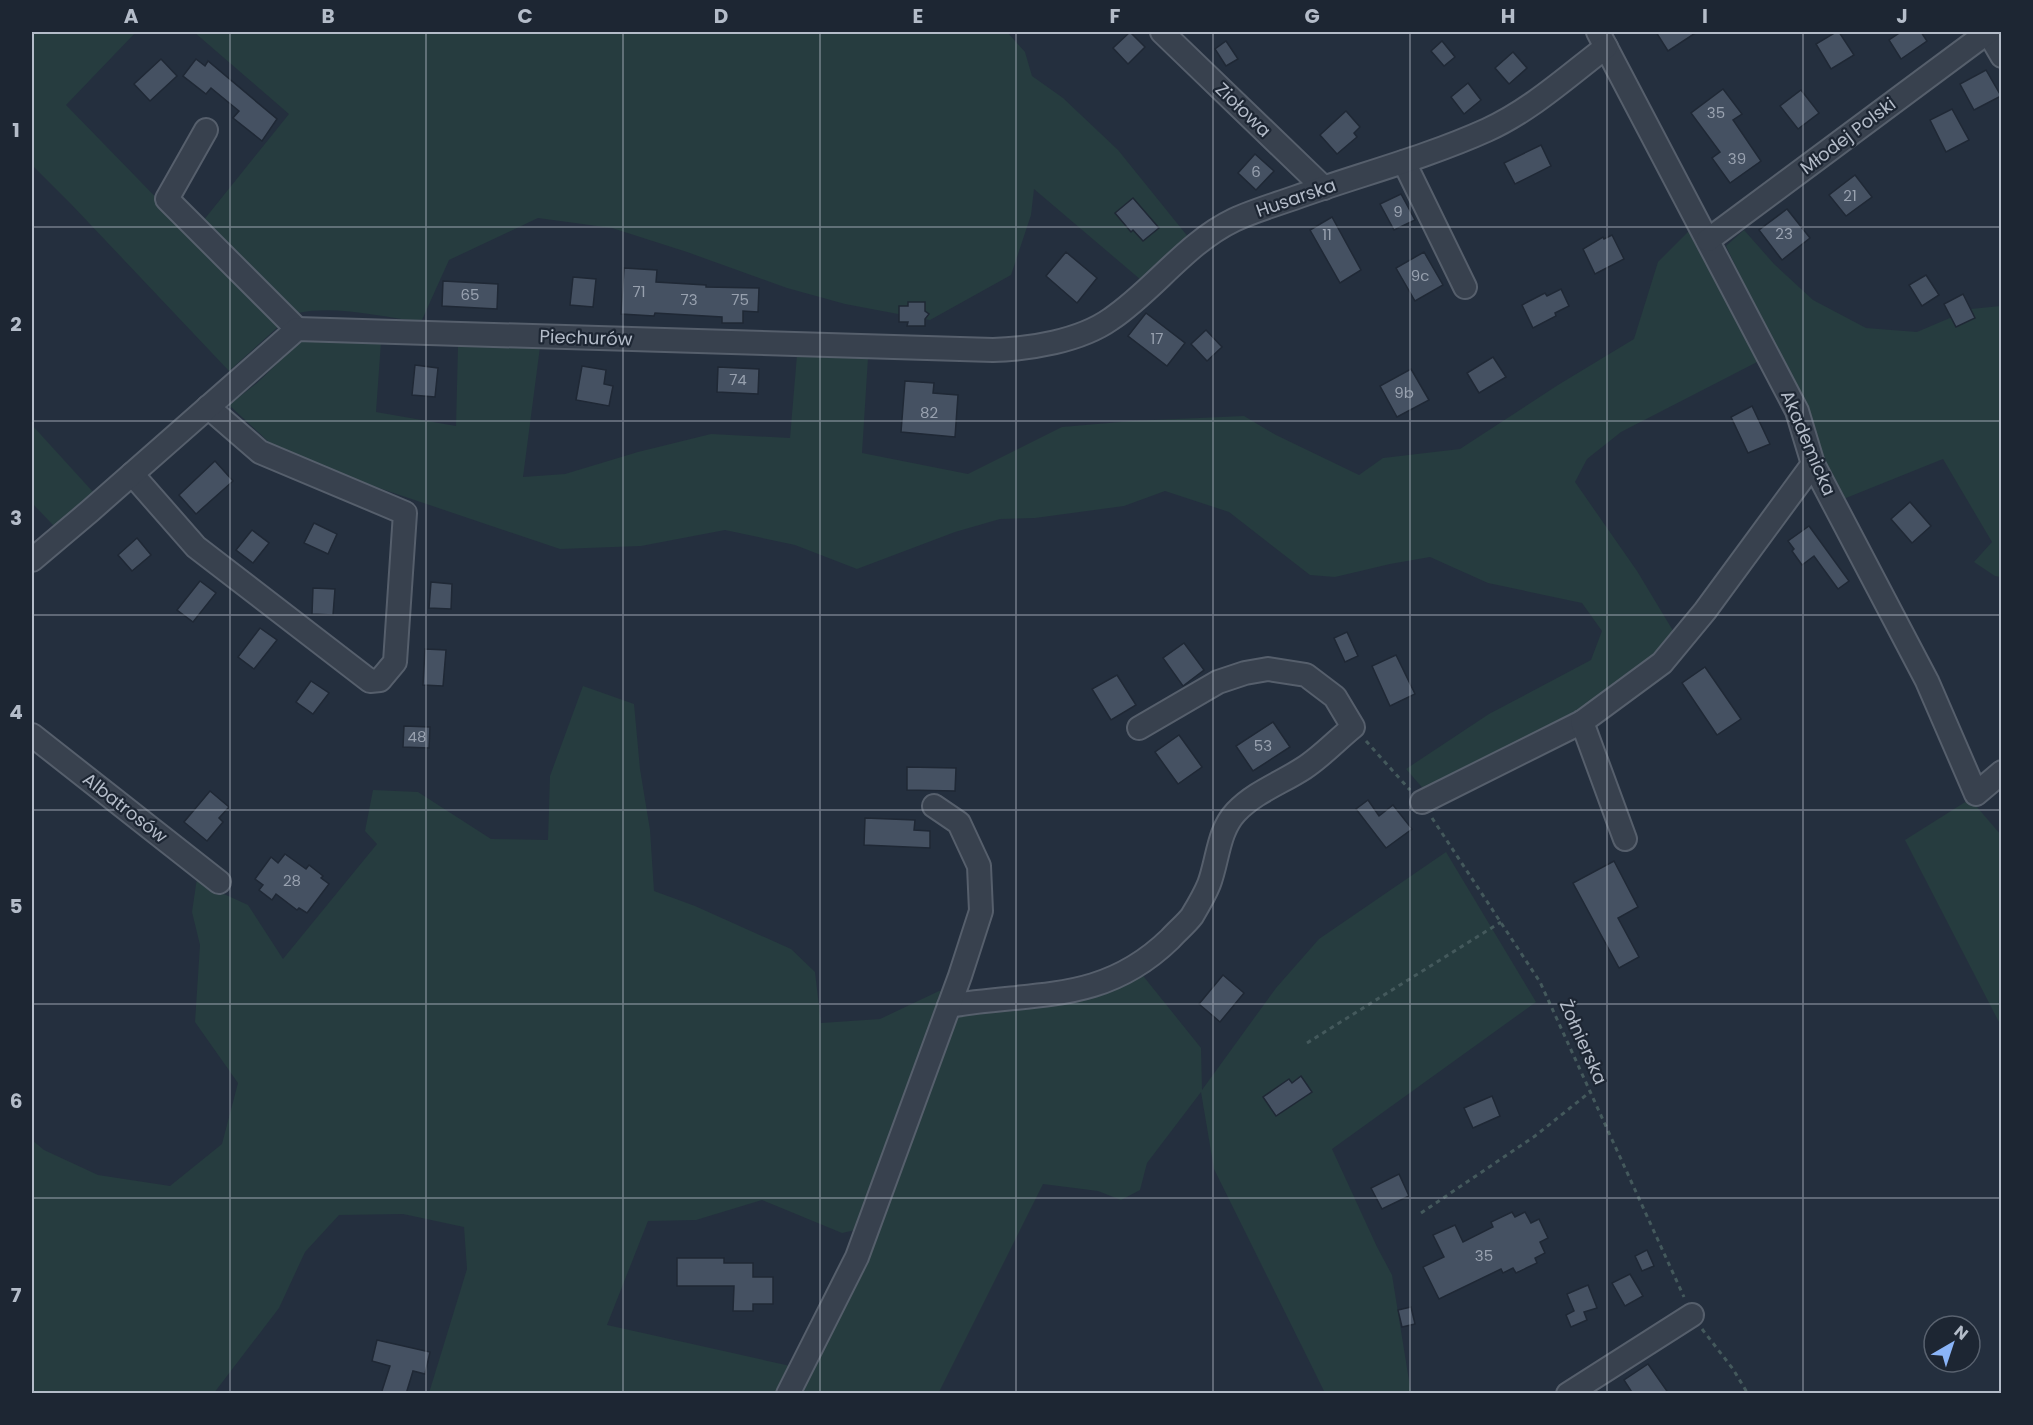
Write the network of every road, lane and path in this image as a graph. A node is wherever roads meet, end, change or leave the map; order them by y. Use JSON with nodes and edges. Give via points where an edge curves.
{"nodes":[{"id":1,"x":1162,"y":32,"type":"edge"},
{"id":2,"x":1988,"y":32,"type":"edge"},
{"id":3,"x":1602,"y":39,"type":"edge"},
{"id":4,"x":2001,"y":57,"type":"edge"},
{"id":5,"x":206,"y":130,"type":"dead end"},
{"id":6,"x":1404,"y":162,"type":"junction"},
{"id":7,"x":1324,"y":188,"type":"junction"},
{"id":8,"x":1708,"y":240,"type":"junction"},
{"id":9,"x":1465,"y":287,"type":"dead end"},
{"id":10,"x":297,"y":329,"type":"junction"},
{"id":11,"x":993,"y":350,"type":"joint"},
{"id":12,"x":208,"y":407,"type":"junction"},
{"id":13,"x":1813,"y":464,"type":"junction"},
{"id":14,"x":132,"y":474,"type":"junction"},
{"id":15,"x":32,"y":560,"type":"edge"},
{"id":16,"x":1582,"y":722,"type":"junction"},
{"id":17,"x":1353,"y":727,"type":"junction"},
{"id":18,"x":1139,"y":728,"type":"dead end"},
{"id":19,"x":32,"y":735,"type":"edge"},
{"id":20,"x":2001,"y":772,"type":"edge"},
{"id":21,"x":1422,"y":802,"type":"junction"},
{"id":22,"x":934,"y":806,"type":"dead end"},
{"id":23,"x":1625,"y":838,"type":"dead end"},
{"id":24,"x":219,"y":882,"type":"dead end"},
{"id":25,"x":1501,"y":922,"type":"junction"},
{"id":26,"x":960,"y":976,"type":"junction"},
{"id":27,"x":987,"y":999,"type":"junction"},
{"id":28,"x":949,"y":1006,"type":"junction"},
{"id":29,"x":1307,"y":1043,"type":"dead end"},
{"id":30,"x":1590,"y":1092,"type":"junction"},
{"id":31,"x":1422,"y":1213,"type":"dead end"},
{"id":32,"x":1692,"y":1316,"type":"junction"},
{"id":33,"x":788,"y":1394,"type":"edge"},
{"id":34,"x":1568,"y":1394,"type":"edge"},
{"id":35,"x":1748,"y":1394,"type":"edge"}],
"edges":[{"from":1,"to":7,"type":"street","name":"Ziołowa"},
{"from":2,"to":4,"type":"street"},
{"from":2,"to":8,"type":"street","name":"Młodej Polski"},
{"from":3,"to":6,"type":"street","name":"Husarska","via":[[1524,109],[1488,130]]},
{"from":3,"to":8,"type":"street","name":"Akademicka"},
{"from":5,"to":10,"type":"street","via":[[167,199]]},
{"from":6,"to":7,"type":"street","name":"Husarska"},
{"from":6,"to":9,"type":"street"},
{"from":7,"to":11,"type":"street","name":"Husarska","via":[[1247,214],[1218,229],[1123,310],[1092,329],[1039,346]]},
{"from":8,"to":13,"type":"street","name":"Akademicka","via":[[1797,411]]},
{"from":10,"to":11,"type":"street","name":"Piechurów"},
{"from":10,"to":12,"type":"street"},
{"from":12,"to":14,"type":"street"},
{"from":12,"to":14,"type":"street","via":[[260,452],[405,513],[395,662],[380,680],[370,681],[196,547]]},
{"from":13,"to":16,"type":"street","via":[[1662,663]]},
{"from":13,"to":20,"type":"street","name":"Akademicka","via":[[1927,681],[1976,794]]},
{"from":14,"to":15,"type":"street"},
{"from":16,"to":21,"type":"street"},
{"from":16,"to":23,"type":"street"},
{"from":17,"to":18,"type":"street","via":[[1335,697],[1306,675],[1268,669],[1218,682]]},
{"from":17,"to":21,"type":"path","name":"Żołnierska"},
{"from":17,"to":27,"type":"street","via":[[1306,767],[1251,798],[1234,814],[1222,835],[1209,885],[1191,918],[1159,949],[1129,971],[1092,986],[1040,997]]},
{"from":19,"to":24,"type":"street","name":"Albatrosów"},
{"from":21,"to":25,"type":"path","name":"Żołnierska"},
{"from":22,"to":26,"type":"street","via":[[958,823],[979,866],[981,911]]},
{"from":25,"to":29,"type":"path"},
{"from":25,"to":30,"type":"path","name":"Żołnierska","via":[[1540,982]]},
{"from":26,"to":27,"type":"street"},
{"from":26,"to":28,"type":"street"},
{"from":27,"to":28,"type":"street"},
{"from":28,"to":33,"type":"street","via":[[857,1257]]},
{"from":30,"to":31,"type":"path","via":[[1535,1136]]},
{"from":30,"to":32,"type":"path","name":"Żołnierska"},
{"from":32,"to":34,"type":"street"},
{"from":32,"to":35,"type":"path","name":"Żołnierska"}]}
